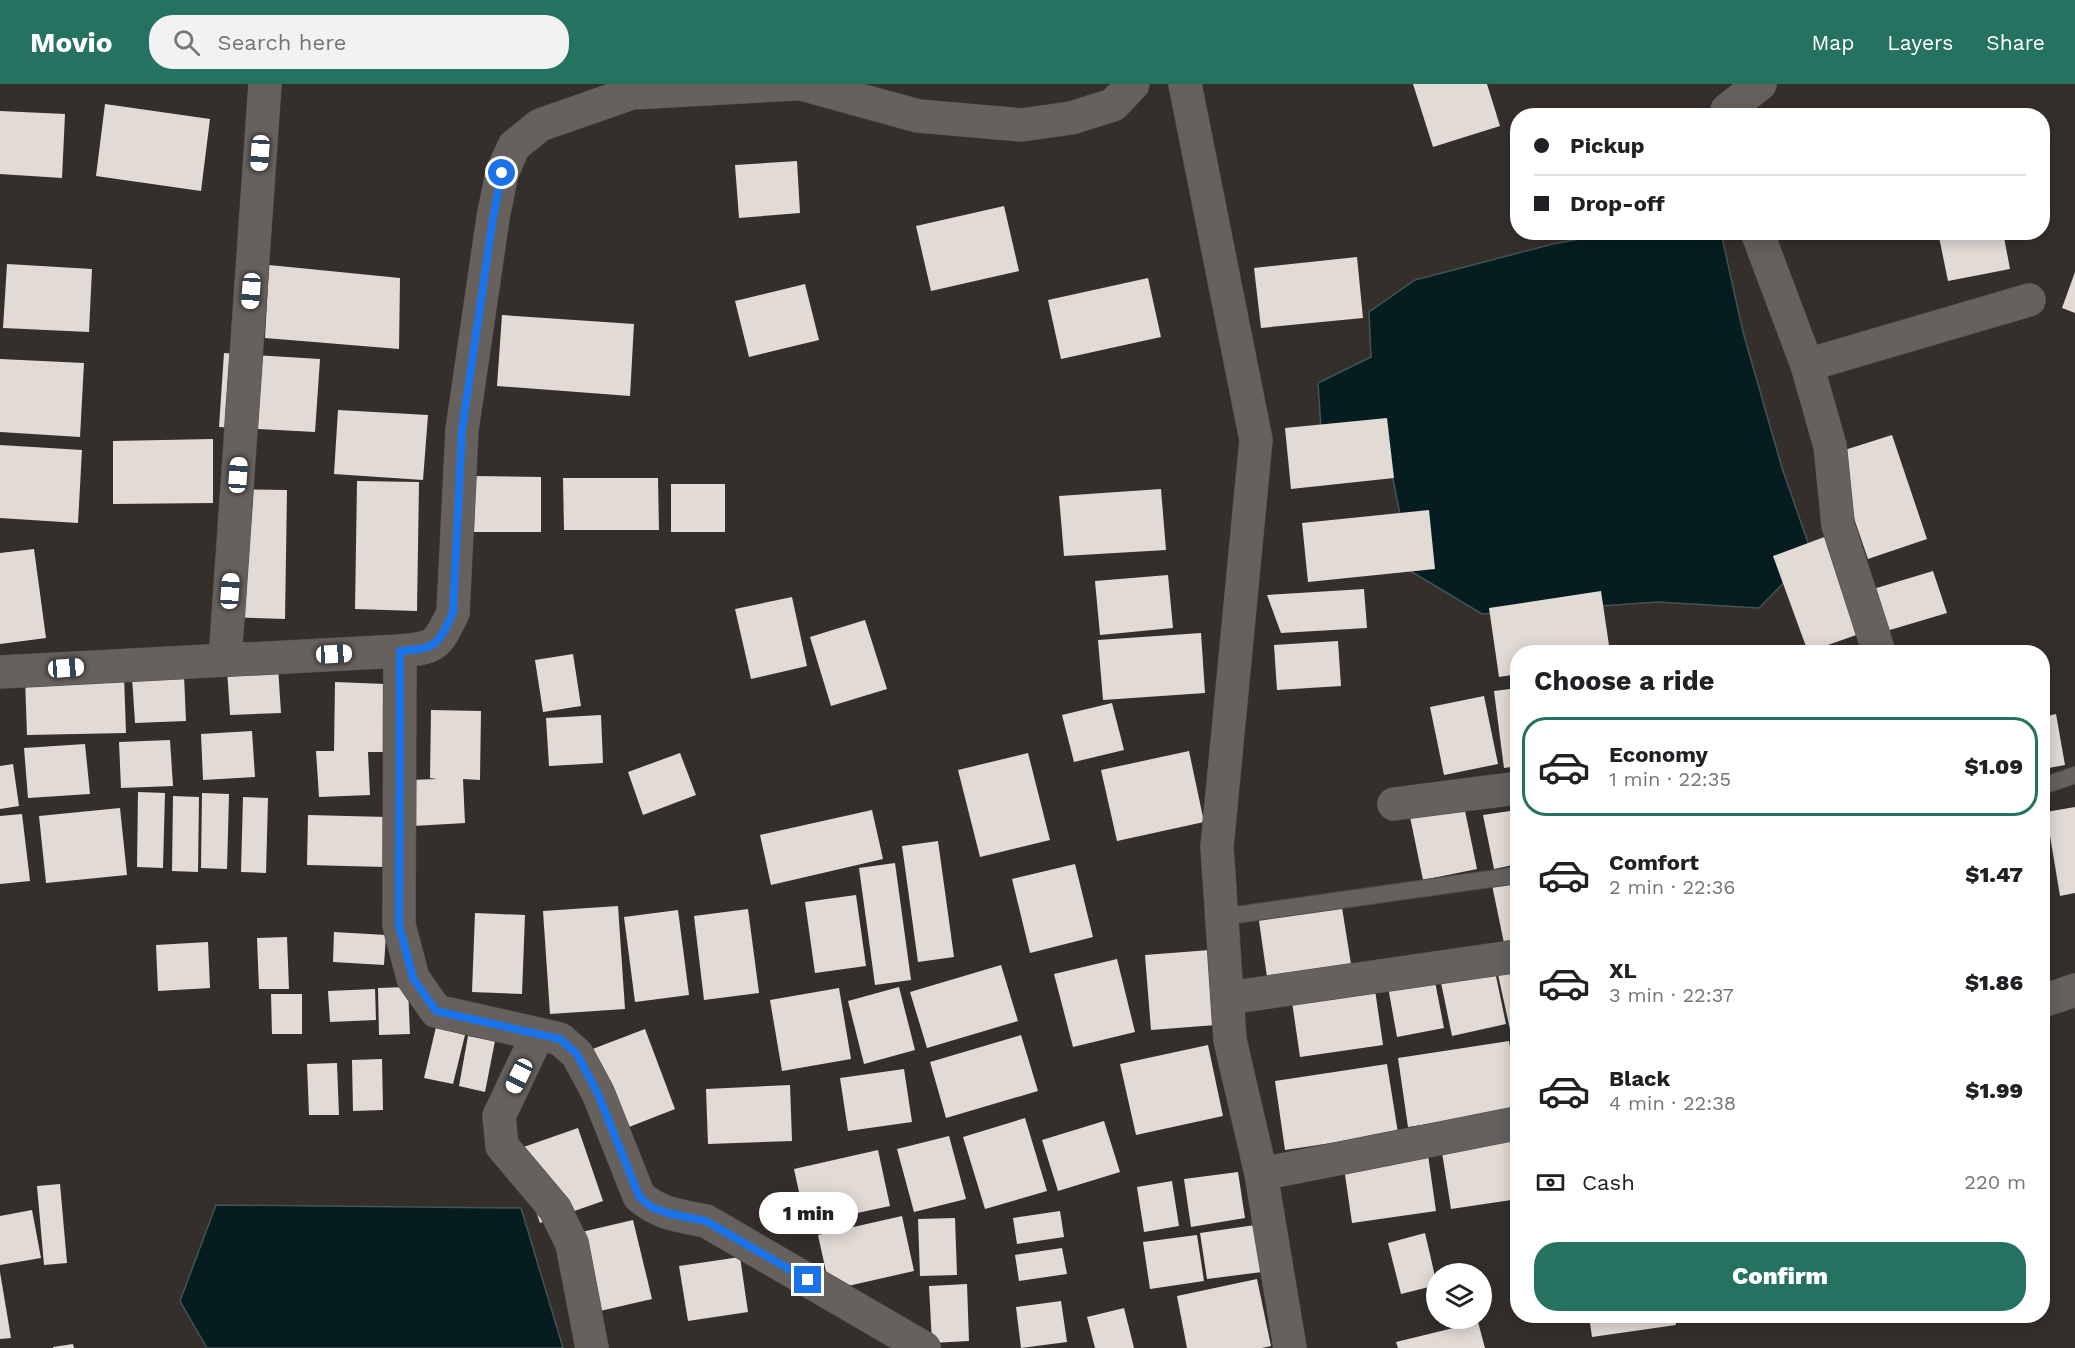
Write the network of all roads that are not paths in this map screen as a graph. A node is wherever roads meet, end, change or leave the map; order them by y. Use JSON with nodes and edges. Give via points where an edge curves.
{"nodes":[{"id":1,"x":265,"y":84,"type":"edge"},
{"id":2,"x":794,"y":84,"type":"edge"},
{"id":3,"x":802,"y":84,"type":"edge"},
{"id":4,"x":1133,"y":84,"type":"edge"},
{"id":5,"x":1185,"y":84,"type":"edge"},
{"id":6,"x":1760,"y":84,"type":"edge"},
{"id":7,"x":631,"y":88,"type":"edge"},
{"id":8,"x":1730,"y":108,"type":"edge"},
{"id":9,"x":1760,"y":240,"type":"edge"},
{"id":10,"x":2029,"y":300,"type":"dead end"},
{"id":11,"x":1807,"y":365,"type":"junction"},
{"id":12,"x":1877,"y":645,"type":"edge"},
{"id":13,"x":400,"y":651,"type":"junction"},
{"id":14,"x":225,"y":660,"type":"junction"},
{"id":15,"x":0,"y":672,"type":"edge"},
{"id":16,"x":2075,"y":775,"type":"edge"},
{"id":17,"x":2050,"y":784,"type":"edge"},
{"id":18,"x":1510,"y":789,"type":"edge"},
{"id":19,"x":1394,"y":804,"type":"dead end"},
{"id":20,"x":1510,"y":876,"type":"edge"},
{"id":21,"x":1222,"y":917,"type":"junction"},
{"id":22,"x":1510,"y":957,"type":"edge"},
{"id":23,"x":2075,"y":990,"type":"edge"},
{"id":24,"x":1228,"y":998,"type":"junction"},
{"id":25,"x":2050,"y":999,"type":"edge"},
{"id":26,"x":538,"y":1034,"type":"junction"},
{"id":27,"x":1510,"y":1125,"type":"edge"},
{"id":28,"x":1261,"y":1174,"type":"junction"},
{"id":29,"x":592,"y":1348,"type":"edge"},
{"id":30,"x":924,"y":1348,"type":"edge"},
{"id":31,"x":1290,"y":1348,"type":"edge"}],
"edges":[{"from":1,"to":14,"type":"street"},
{"from":2,"to":7,"type":"street"},
{"from":3,"to":4,"type":"street","via":[[918,116],[1022,125],[1071,118],[1113,105]]},
{"from":5,"to":21,"type":"street","via":[[1256,440],[1217,847]]},
{"from":6,"to":8,"type":"street"},
{"from":7,"to":13,"type":"street","via":[[540,125],[514,146],[502,173],[462,430],[453,613],[441,638],[433,644],[425,649]]},
{"from":9,"to":11,"type":"street"},
{"from":10,"to":11,"type":"street"},
{"from":11,"to":12,"type":"street","via":[[1830,446],[1838,525]]},
{"from":13,"to":14,"type":"street"},
{"from":13,"to":26,"type":"street","via":[[399,925],[413,978],[436,1011]]},
{"from":14,"to":15,"type":"street"},
{"from":16,"to":17,"type":"lane"},
{"from":18,"to":19,"type":"street"},
{"from":20,"to":21,"type":"lane"},
{"from":21,"to":24,"type":"street"},
{"from":22,"to":24,"type":"street"},
{"from":23,"to":25,"type":"street"},
{"from":24,"to":28,"type":"street","via":[[1230,1040]]},
{"from":26,"to":29,"type":"street","via":[[499,1116],[502,1146],[555,1209],[572,1244]]},
{"from":26,"to":30,"type":"street","via":[[560,1039],[577,1054],[598,1094],[639,1196],[651,1207],[706,1221]]},
{"from":27,"to":28,"type":"street"},
{"from":28,"to":31,"type":"street"}]}
